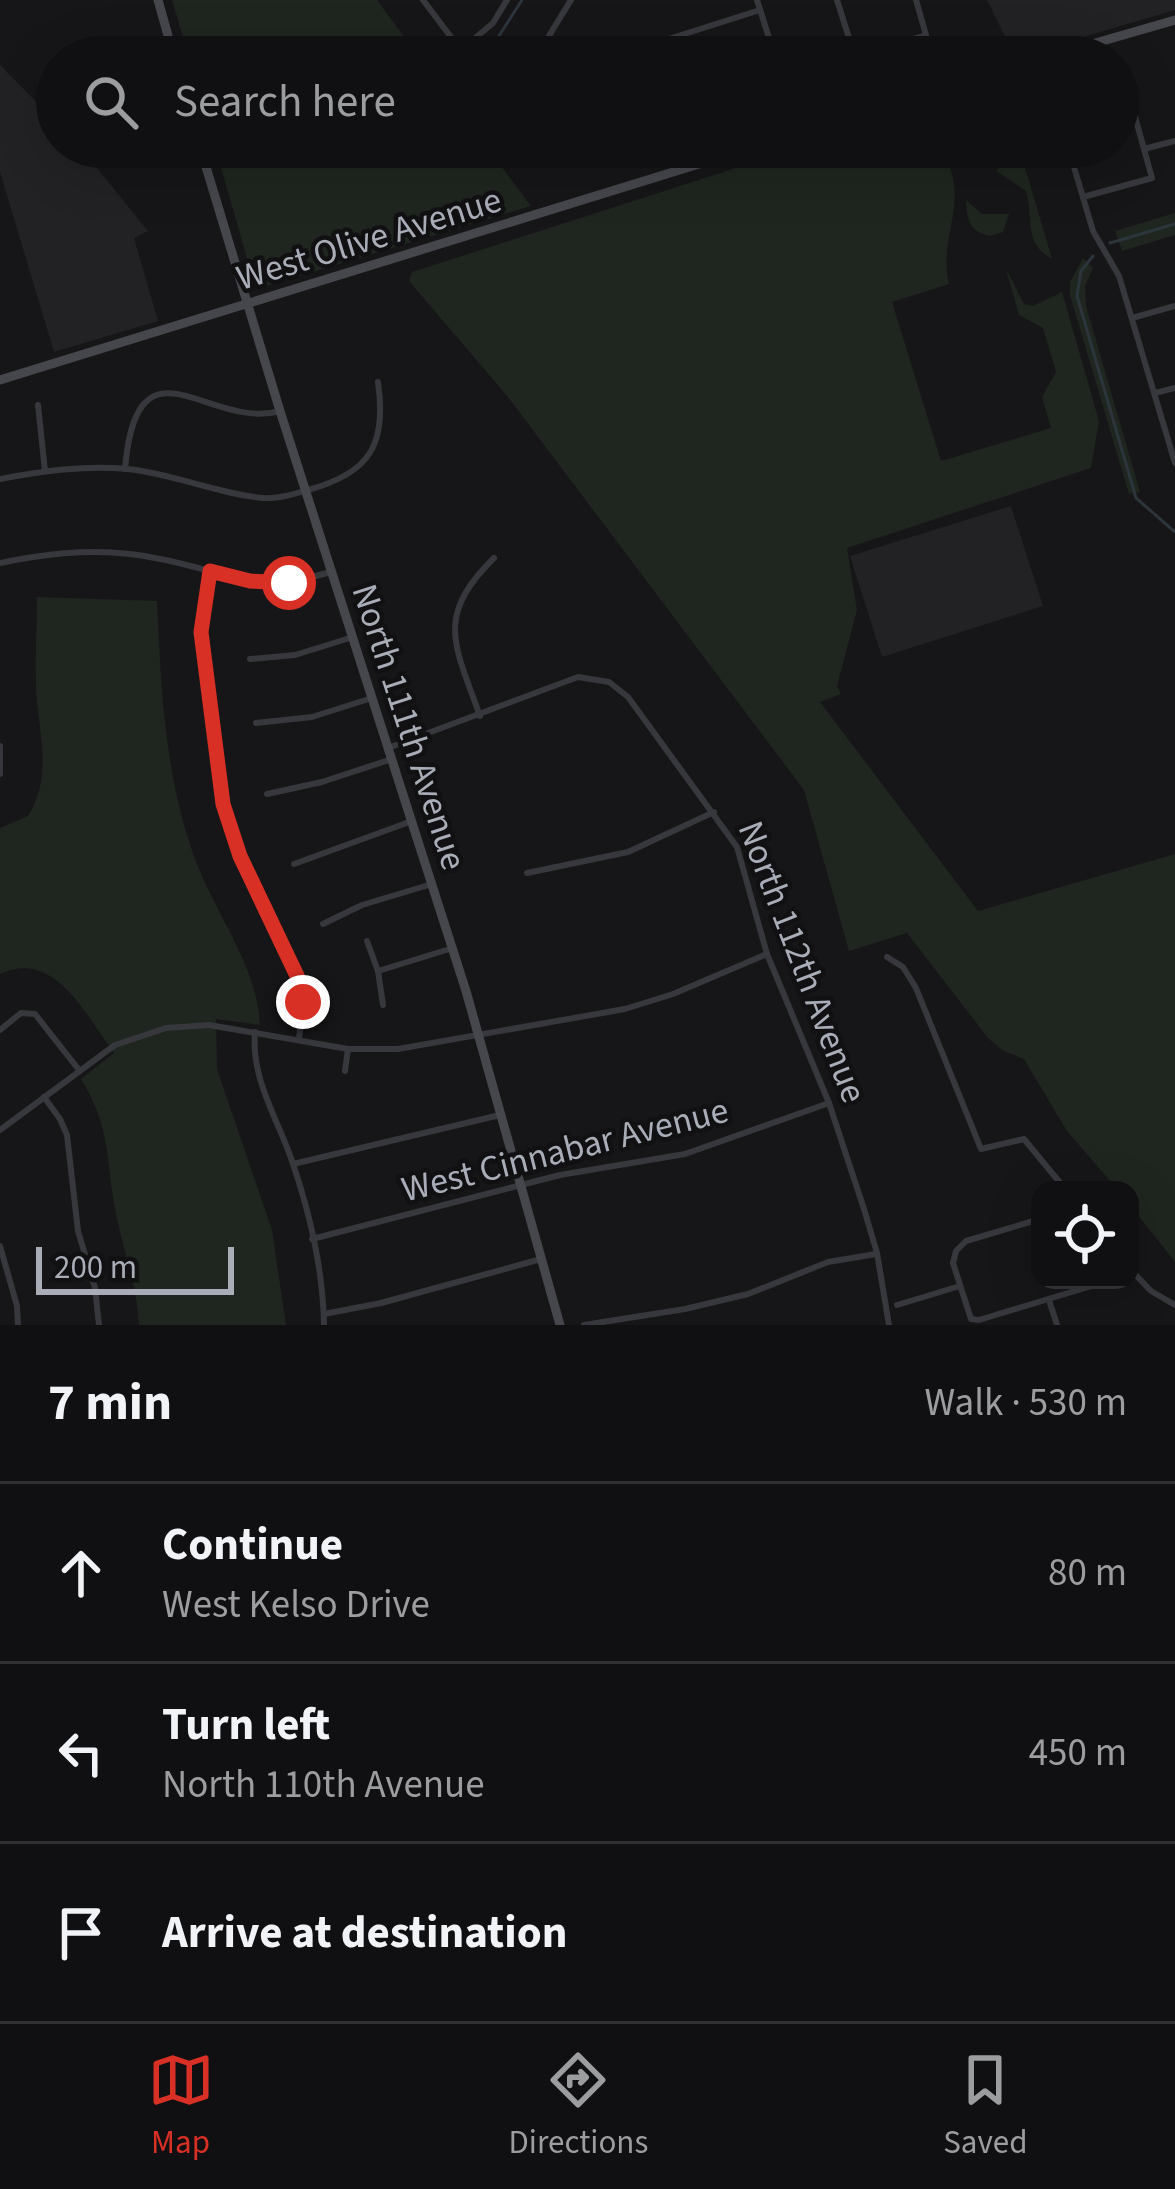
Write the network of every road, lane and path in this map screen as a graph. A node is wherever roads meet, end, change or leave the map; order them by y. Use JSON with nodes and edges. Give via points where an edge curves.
{"nodes":[{"id":1,"x":158,"y":0,"type":"edge"},
{"id":2,"x":423,"y":0,"type":"edge"},
{"id":3,"x":507,"y":0,"type":"edge"},
{"id":4,"x":572,"y":0,"type":"edge"},
{"id":5,"x":757,"y":0,"type":"edge"},
{"id":6,"x":837,"y":0,"type":"edge"},
{"id":7,"x":916,"y":0,"type":"edge"},
{"id":8,"x":760,"y":10,"type":"junction"},
{"id":9,"x":1173,"y":20,"type":"edge"},
{"id":10,"x":1175,"y":34,"type":"edge"},
{"id":11,"x":168,"y":36,"type":"edge"},
{"id":12,"x":451,"y":36,"type":"edge"},
{"id":13,"x":480,"y":36,"type":"edge"},
{"id":14,"x":549,"y":36,"type":"edge"},
{"id":15,"x":678,"y":36,"type":"edge"},
{"id":16,"x":768,"y":36,"type":"edge"},
{"id":17,"x":848,"y":36,"type":"edge"},
{"id":18,"x":923,"y":36,"type":"edge"},
{"id":19,"x":1119,"y":36,"type":"edge"},
{"id":20,"x":1139,"y":131,"type":"edge"},
{"id":21,"x":1175,"y":141,"type":"edge"},
{"id":22,"x":1144,"y":149,"type":"junction"},
{"id":23,"x":206,"y":168,"type":"edge"},
{"id":24,"x":687,"y":168,"type":"edge"},
{"id":25,"x":1074,"y":168,"type":"edge"},
{"id":26,"x":1082,"y":197,"type":"junction"},
{"id":27,"x":247,"y":306,"type":"junction"},
{"id":28,"x":1175,"y":306,"type":"edge"},
{"id":29,"x":1131,"y":318,"type":"junction"},
{"id":30,"x":0,"y":380,"type":"edge"},
{"id":31,"x":378,"y":382,"type":"dead end"},
{"id":32,"x":1175,"y":388,"type":"edge"},
{"id":33,"x":1154,"y":394,"type":"junction"},
{"id":34,"x":38,"y":405,"type":"dead end"},
{"id":35,"x":280,"y":411,"type":"junction"},
{"id":36,"x":1175,"y":463,"type":"edge"},
{"id":37,"x":125,"y":469,"type":"junction"},
{"id":38,"x":45,"y":471,"type":"junction"},
{"id":39,"x":0,"y":479,"type":"edge"},
{"id":40,"x":305,"y":491,"type":"junction"},
{"id":41,"x":494,"y":557,"type":"dead end"},
{"id":42,"x":0,"y":563,"type":"edge"},
{"id":43,"x":210,"y":571,"type":"junction"},
{"id":44,"x":331,"y":572,"type":"junction"},
{"id":45,"x":352,"y":637,"type":"junction"},
{"id":46,"x":250,"y":659,"type":"dead end"},
{"id":47,"x":372,"y":698,"type":"junction"},
{"id":48,"x":480,"y":716,"type":"junction"},
{"id":49,"x":256,"y":723,"type":"dead end"},
{"id":50,"x":0,"y":746,"type":"edge"},
{"id":51,"x":390,"y":753,"type":"junction"},
{"id":52,"x":0,"y":775,"type":"edge"},
{"id":53,"x":267,"y":794,"type":"dead end"},
{"id":54,"x":714,"y":812,"type":"junction"},
{"id":55,"x":412,"y":821,"type":"junction"},
{"id":56,"x":294,"y":864,"type":"dead end"},
{"id":57,"x":527,"y":873,"type":"dead end"},
{"id":58,"x":431,"y":884,"type":"junction"},
{"id":59,"x":323,"y":924,"type":"dead end"},
{"id":60,"x":367,"y":941,"type":"dead end"},
{"id":61,"x":453,"y":948,"type":"junction"},
{"id":62,"x":767,"y":954,"type":"junction"},
{"id":63,"x":887,"y":957,"type":"dead end"},
{"id":64,"x":378,"y":971,"type":"junction"},
{"id":65,"x":383,"y":1004,"type":"dead end"},
{"id":66,"x":0,"y":1030,"type":"edge"},
{"id":67,"x":255,"y":1033,"type":"junction"},
{"id":68,"x":479,"y":1035,"type":"junction"},
{"id":69,"x":299,"y":1040,"type":"junction"},
{"id":70,"x":348,"y":1049,"type":"junction"},
{"id":71,"x":79,"y":1070,"type":"junction"},
{"id":72,"x":345,"y":1071,"type":"dead end"},
{"id":73,"x":44,"y":1097,"type":"junction"},
{"id":74,"x":829,"y":1103,"type":"junction"},
{"id":75,"x":500,"y":1114,"type":"junction"},
{"id":76,"x":0,"y":1130,"type":"edge"},
{"id":77,"x":293,"y":1164,"type":"junction"},
{"id":78,"x":1059,"y":1181,"type":"edge"},
{"id":79,"x":520,"y":1185,"type":"junction"},
{"id":80,"x":1031,"y":1222,"type":"edge"},
{"id":81,"x":312,"y":1240,"type":"junction"},
{"id":82,"x":0,"y":1246,"type":"edge"},
{"id":83,"x":877,"y":1253,"type":"junction"},
{"id":84,"x":541,"y":1259,"type":"junction"},
{"id":85,"x":1139,"y":1278,"type":"edge"},
{"id":86,"x":960,"y":1286,"type":"junction"},
{"id":87,"x":1083,"y":1289,"type":"edge"},
{"id":88,"x":1049,"y":1300,"type":"junction"},
{"id":89,"x":897,"y":1305,"type":"dead end"},
{"id":90,"x":1175,"y":1305,"type":"edge"},
{"id":91,"x":324,"y":1314,"type":"junction"},
{"id":92,"x":17,"y":1325,"type":"edge"},
{"id":93,"x":99,"y":1325,"type":"edge"},
{"id":94,"x":324,"y":1325,"type":"edge"},
{"id":95,"x":560,"y":1325,"type":"edge"},
{"id":96,"x":584,"y":1325,"type":"edge"},
{"id":97,"x":889,"y":1325,"type":"edge"},
{"id":98,"x":1057,"y":1325,"type":"edge"}],
"edges":[{"from":1,"to":11,"type":"street"},
{"from":2,"to":12,"type":"street"},
{"from":3,"to":13,"type":"street"},
{"from":4,"to":14,"type":"street"},
{"from":5,"to":8,"type":"street"},
{"from":6,"to":17,"type":"street"},
{"from":7,"to":18,"type":"street"},
{"from":8,"to":15,"type":"street"},
{"from":8,"to":16,"type":"street"},
{"from":9,"to":10,"type":"street"},
{"from":9,"to":19,"type":"street"},
{"from":20,"to":22,"type":"street"},
{"from":21,"to":22,"type":"street"},
{"from":22,"to":26,"type":"street","via":[[1152,178]]},
{"from":23,"to":27,"type":"street","name":"North 111th Avenue"},
{"from":24,"to":27,"type":"street","name":"West Olive Avenue"},
{"from":25,"to":26,"type":"street"},
{"from":26,"to":29,"type":"street"},
{"from":27,"to":30,"type":"street","name":"West Olive Avenue"},
{"from":27,"to":35,"type":"street","name":"North 111th Avenue"},
{"from":28,"to":29,"type":"street"},
{"from":29,"to":33,"type":"street"},
{"from":31,"to":40,"type":"street","via":[[383,417],[369,453],[346,476]]},
{"from":32,"to":33,"type":"street"},
{"from":33,"to":36,"type":"street"},
{"from":34,"to":38,"type":"street"},
{"from":35,"to":37,"type":"street","via":[[262,415],[178,393],[155,397],[130,424]]},
{"from":35,"to":40,"type":"street","name":"North 111th Avenue"},
{"from":37,"to":38,"type":"street"},
{"from":37,"to":40,"type":"street","via":[[259,497]]},
{"from":38,"to":39,"type":"street"},
{"from":40,"to":44,"type":"street","name":"North 111th Avenue"},
{"from":41,"to":48,"type":"street","via":[[462,595],[454,632]]},
{"from":42,"to":43,"type":"street","via":[[104,552]]},
{"from":43,"to":44,"type":"street","via":[[274,584]]},
{"from":43,"to":69,"type":"street","via":[[201,632],[218,783],[235,844],[299,980]]},
{"from":44,"to":45,"type":"street","name":"North 111th Avenue"},
{"from":45,"to":46,"type":"street"},
{"from":45,"to":47,"type":"street","name":"North 111th Avenue"},
{"from":47,"to":49,"type":"street"},
{"from":47,"to":51,"type":"street","name":"North 111th Avenue"},
{"from":48,"to":51,"type":"street"},
{"from":48,"to":54,"type":"street","name":"North 112th Avenue","via":[[578,676],[609,682]]},
{"from":50,"to":52,"type":"street"},
{"from":51,"to":53,"type":"street","via":[[322,782]]},
{"from":51,"to":55,"type":"street","name":"North 111th Avenue"},
{"from":54,"to":57,"type":"street","via":[[628,852]]},
{"from":54,"to":62,"type":"street","name":"North 112th Avenue","via":[[743,863]]},
{"from":55,"to":56,"type":"street"},
{"from":55,"to":58,"type":"street","name":"North 111th Avenue"},
{"from":58,"to":59,"type":"street"},
{"from":58,"to":61,"type":"street","name":"North 111th Avenue"},
{"from":60,"to":64,"type":"street"},
{"from":61,"to":64,"type":"street"},
{"from":61,"to":68,"type":"street","name":"North 111th Avenue"},
{"from":62,"to":68,"type":"street","via":[[646,1004]]},
{"from":62,"to":74,"type":"street","name":"North 112th Avenue"},
{"from":63,"to":78,"type":"street","via":[[916,988],[981,1149],[1024,1139]]},
{"from":64,"to":65,"type":"street"},
{"from":66,"to":71,"type":"street","via":[[21,1013],[35,1014]]},
{"from":67,"to":69,"type":"street"},
{"from":67,"to":71,"type":"street","via":[[166,1028],[115,1045]]},
{"from":67,"to":77,"type":"street","via":[[257,1072]]},
{"from":68,"to":70,"type":"street"},
{"from":68,"to":75,"type":"street","name":"North 111th Avenue"},
{"from":69,"to":70,"type":"street"},
{"from":70,"to":72,"type":"street"},
{"from":71,"to":73,"type":"street"},
{"from":73,"to":76,"type":"street"},
{"from":73,"to":93,"type":"street","via":[[67,1136]]},
{"from":74,"to":79,"type":"street","name":"West Cinnabar Avenue","via":[[685,1154]]},
{"from":74,"to":83,"type":"street","name":"North 112th Avenue"},
{"from":75,"to":77,"type":"street"},
{"from":75,"to":79,"type":"street","name":"North 111th Avenue"},
{"from":77,"to":81,"type":"street"},
{"from":79,"to":81,"type":"street","name":"West Cinnabar Avenue"},
{"from":79,"to":84,"type":"street","name":"North 111th Avenue"},
{"from":80,"to":86,"type":"street","via":[[956,1250]]},
{"from":81,"to":91,"type":"street"},
{"from":82,"to":92,"type":"street"},
{"from":83,"to":96,"type":"street","via":[[828,1262],[748,1294]]},
{"from":83,"to":97,"type":"street","name":"North 112th Avenue"},
{"from":84,"to":91,"type":"street"},
{"from":84,"to":95,"type":"street","name":"North 111th Avenue"},
{"from":85,"to":90,"type":"street"},
{"from":86,"to":88,"type":"street","via":[[971,1319]]},
{"from":86,"to":89,"type":"street"},
{"from":87,"to":88,"type":"street"},
{"from":88,"to":98,"type":"street"},
{"from":91,"to":94,"type":"street"}]}
